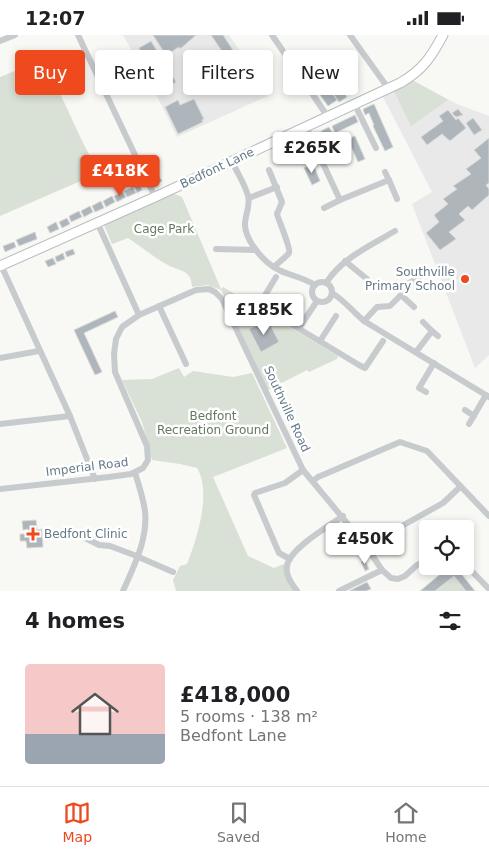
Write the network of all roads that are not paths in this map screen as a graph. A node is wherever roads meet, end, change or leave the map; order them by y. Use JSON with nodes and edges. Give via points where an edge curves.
{"nodes":[{"id":1,"x":15,"y":35,"type":"edge"},
{"id":2,"x":78,"y":35,"type":"edge"},
{"id":3,"x":272,"y":35,"type":"edge"},
{"id":4,"x":350,"y":35,"type":"edge"},
{"id":5,"x":443,"y":35,"type":"edge"},
{"id":6,"x":0,"y":41,"type":"edge"},
{"id":7,"x":388,"y":88,"type":"junction"},
{"id":8,"x":355,"y":105,"type":"junction"},
{"id":9,"x":328,"y":117,"type":"junction"},
{"id":10,"x":306,"y":127,"type":"junction"},
{"id":11,"x":376,"y":148,"type":"dead end"},
{"id":12,"x":232,"y":161,"type":"junction"},
{"id":13,"x":269,"y":170,"type":"dead end"},
{"id":14,"x":385,"y":173,"type":"dead end"},
{"id":15,"x":388,"y":180,"type":"junction"},
{"id":16,"x":277,"y":187,"type":"junction"},
{"id":17,"x":156,"y":197,"type":"junction"},
{"id":18,"x":249,"y":198,"type":"junction"},
{"id":19,"x":397,"y":199,"type":"dead end"},
{"id":20,"x":340,"y":200,"type":"junction"},
{"id":21,"x":324,"y":208,"type":"dead end"},
{"id":22,"x":98,"y":222,"type":"junction"},
{"id":23,"x":395,"y":231,"type":"dead end"},
{"id":24,"x":216,"y":249,"type":"dead end"},
{"id":25,"x":256,"y":250,"type":"junction"},
{"id":26,"x":346,"y":261,"type":"junction"},
{"id":27,"x":0,"y":266,"type":"edge"},
{"id":28,"x":274,"y":267,"type":"junction"},
{"id":29,"x":276,"y":277,"type":"dead end"},
{"id":30,"x":418,"y":278,"type":"dead end"},
{"id":31,"x":367,"y":279,"type":"dead end"},
{"id":32,"x":326,"y":283,"type":"junction"},
{"id":33,"x":315,"y":285,"type":"junction"},
{"id":34,"x":332,"y":293,"type":"junction"},
{"id":35,"x":401,"y":295,"type":"junction"},
{"id":36,"x":317,"y":301,"type":"junction"},
{"id":37,"x":160,"y":306,"type":"junction"},
{"id":38,"x":414,"y":307,"type":"dead end"},
{"id":39,"x":139,"y":315,"type":"junction"},
{"id":40,"x":336,"y":316,"type":"dead end"},
{"id":41,"x":364,"y":321,"type":"junction"},
{"id":42,"x":423,"y":322,"type":"dead end"},
{"id":43,"x":299,"y":328,"type":"junction"},
{"id":44,"x":320,"y":341,"type":"junction"},
{"id":45,"x":384,"y":341,"type":"dead end"},
{"id":46,"x":39,"y":351,"type":"junction"},
{"id":47,"x":416,"y":352,"type":"junction"},
{"id":48,"x":0,"y":357,"type":"edge"},
{"id":49,"x":434,"y":363,"type":"junction"},
{"id":50,"x":186,"y":364,"type":"dead end"},
{"id":51,"x":426,"y":392,"type":"dead end"},
{"id":52,"x":487,"y":396,"type":"edge"},
{"id":53,"x":465,"y":410,"type":"dead end"},
{"id":54,"x":474,"y":415,"type":"junction"},
{"id":55,"x":70,"y":416,"type":"junction"},
{"id":56,"x":0,"y":424,"type":"edge"},
{"id":57,"x":469,"y":424,"type":"dead end"},
{"id":58,"x":303,"y":470,"type":"junction"},
{"id":59,"x":135,"y":473,"type":"junction"},
{"id":60,"x":95,"y":479,"type":"junction"},
{"id":61,"x":313,"y":481,"type":"junction"},
{"id":62,"x":460,"y":487,"type":"junction"},
{"id":63,"x":0,"y":489,"type":"edge"},
{"id":64,"x":489,"y":516,"type":"edge"},
{"id":65,"x":343,"y":517,"type":"junction"},
{"id":66,"x":85,"y":538,"type":"dead end"},
{"id":67,"x":366,"y":545,"type":"junction"},
{"id":68,"x":138,"y":557,"type":"junction"},
{"id":69,"x":290,"y":559,"type":"junction"},
{"id":70,"x":419,"y":564,"type":"edge"},
{"id":71,"x":382,"y":570,"type":"junction"},
{"id":72,"x":173,"y":572,"type":"dead end"},
{"id":73,"x":474,"y":574,"type":"edge"},
{"id":74,"x":489,"y":589,"type":"edge"},
{"id":75,"x":123,"y":591,"type":"edge"},
{"id":76,"x":297,"y":591,"type":"edge"},
{"id":77,"x":339,"y":591,"type":"edge"}],
"edges":[{"from":1,"to":6,"type":"street"},
{"from":2,"to":17,"type":"street"},
{"from":3,"to":9,"type":"street"},
{"from":4,"to":7,"type":"street"},
{"from":5,"to":7,"type":"main road","name":"Bedfont Lane","via":[[419,71]]},
{"from":7,"to":8,"type":"main road","name":"Bedfont Lane"},
{"from":8,"to":9,"type":"main road","name":"Bedfont Lane"},
{"from":8,"to":11,"type":"street"},
{"from":9,"to":10,"type":"main road","name":"Bedfont Lane"},
{"from":10,"to":12,"type":"main road","name":"Bedfont Lane"},
{"from":10,"to":20,"type":"street"},
{"from":12,"to":17,"type":"main road","name":"Bedfont Lane"},
{"from":12,"to":18,"type":"street"},
{"from":13,"to":16,"type":"street"},
{"from":14,"to":15,"type":"street"},
{"from":15,"to":19,"type":"street"},
{"from":15,"to":20,"type":"street"},
{"from":16,"to":18,"type":"street"},
{"from":16,"to":28,"type":"street","via":[[282,202],[277,214],[290,252]]},
{"from":17,"to":22,"type":"main road","name":"Bedfont Lane"},
{"from":18,"to":25,"type":"street","via":[[245,226]]},
{"from":20,"to":21,"type":"street"},
{"from":22,"to":27,"type":"main road","name":"Bedfont Lane"},
{"from":22,"to":39,"type":"street"},
{"from":23,"to":26,"type":"street"},
{"from":24,"to":25,"type":"street"},
{"from":25,"to":28,"type":"street"},
{"from":26,"to":31,"type":"street"},
{"from":26,"to":32,"type":"street"},
{"from":27,"to":46,"type":"street"},
{"from":28,"to":33,"type":"street"},
{"from":29,"to":43,"type":"street","via":[[261,302],[263,307]]},
{"from":30,"to":35,"type":"street","via":[[409,283]]},
{"from":32,"to":33,"type":"street"},
{"from":32,"to":34,"type":"street"},
{"from":33,"to":36,"type":"street","via":[[312,293]]},
{"from":34,"to":36,"type":"street","via":[[327,301]]},
{"from":34,"to":41,"type":"street"},
{"from":35,"to":38,"type":"street"},
{"from":35,"to":41,"type":"street","via":[[390,306],[377,307]]},
{"from":36,"to":43,"type":"street"},
{"from":37,"to":39,"type":"street","name":"Southville Road"},
{"from":37,"to":50,"type":"street"},
{"from":37,"to":58,"type":"street","name":"Southville Road","via":[[202,288],[215,292],[222,299]]},
{"from":39,"to":59,"type":"street","name":"Imperial Road","via":[[122,327],[114,354],[115,372],[147,446],[148,460]]},
{"from":40,"to":44,"type":"street"},
{"from":41,"to":47,"type":"street"},
{"from":42,"to":47,"type":"street","via":[[435,334]]},
{"from":43,"to":44,"type":"street"},
{"from":44,"to":45,"type":"street","via":[[365,368]]},
{"from":46,"to":48,"type":"street"},
{"from":46,"to":55,"type":"street"},
{"from":47,"to":49,"type":"street"},
{"from":49,"to":51,"type":"street","via":[[419,388]]},
{"from":49,"to":52,"type":"street"},
{"from":52,"to":54,"type":"street"},
{"from":53,"to":54,"type":"street"},
{"from":54,"to":57,"type":"street"},
{"from":55,"to":56,"type":"street"},
{"from":55,"to":60,"type":"street"},
{"from":58,"to":61,"type":"street","name":"Southville Road"},
{"from":58,"to":69,"type":"street","via":[[285,483],[254,495],[279,553]]},
{"from":59,"to":60,"type":"street","name":"Imperial Road"},
{"from":59,"to":68,"type":"street","via":[[145,513]]},
{"from":60,"to":63,"type":"street","name":"Imperial Road"},
{"from":61,"to":62,"type":"street","via":[[400,442],[427,451]]},
{"from":61,"to":65,"type":"street","name":"Southville Road"},
{"from":62,"to":64,"type":"street"},
{"from":62,"to":67,"type":"street","via":[[443,503]]},
{"from":65,"to":67,"type":"street","name":"Southville Road"},
{"from":65,"to":69,"type":"street","via":[[295,551]]},
{"from":66,"to":68,"type":"street"},
{"from":67,"to":71,"type":"street","name":"Southville Road"},
{"from":68,"to":72,"type":"street"},
{"from":68,"to":75,"type":"street"},
{"from":69,"to":76,"type":"street","via":[[288,575]]},
{"from":70,"to":71,"type":"street","via":[[398,579],[391,578]]},
{"from":71,"to":77,"type":"street"},
{"from":73,"to":74,"type":"street"}]}
